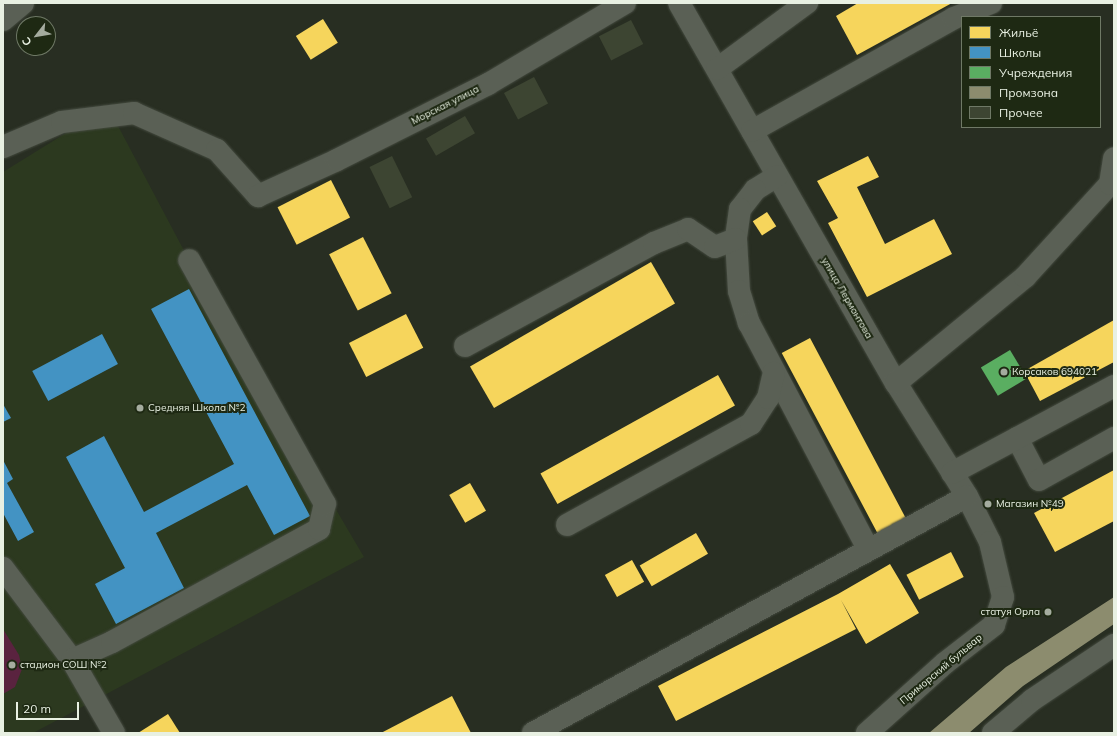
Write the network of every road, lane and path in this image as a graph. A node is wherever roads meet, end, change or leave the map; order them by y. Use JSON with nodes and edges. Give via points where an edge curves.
{"nodes":[{"id":1,"x":23,"y":3,"type":"edge"},
{"id":2,"x":625,"y":3,"type":"edge"},
{"id":3,"x":679,"y":3,"type":"edge"},
{"id":4,"x":807,"y":3,"type":"edge"},
{"id":5,"x":991,"y":3,"type":"edge"},
{"id":6,"x":3,"y":20,"type":"edge"},
{"id":7,"x":717,"y":69,"type":"junction"},
{"id":8,"x":752,"y":131,"type":"junction"},
{"id":9,"x":4,"y":145,"type":"edge"},
{"id":10,"x":1114,"y":158,"type":"edge"},
{"id":11,"x":777,"y":176,"type":"junction"},
{"id":12,"x":736,"y":239,"type":"junction"},
{"id":13,"x":189,"y":260,"type":"dead end"},
{"id":14,"x":465,"y":346,"type":"dead end"},
{"id":15,"x":774,"y":373,"type":"junction"},
{"id":16,"x":896,"y":383,"type":"junction"},
{"id":17,"x":1114,"y":386,"type":"edge"},
{"id":18,"x":1017,"y":438,"type":"junction"},
{"id":19,"x":1114,"y":438,"type":"edge"},
{"id":20,"x":952,"y":473,"type":"junction"},
{"id":21,"x":967,"y":496,"type":"junction"},
{"id":22,"x":567,"y":525,"type":"dead end"},
{"id":23,"x":868,"y":549,"type":"junction"},
{"id":24,"x":3,"y":568,"type":"edge"},
{"id":25,"x":1003,"y":597,"type":"joint"},
{"id":26,"x":1114,"y":645,"type":"edge"},
{"id":27,"x":72,"y":660,"type":"junction"},
{"id":28,"x":105,"y":730,"type":"edge"},
{"id":29,"x":533,"y":733,"type":"edge"},
{"id":30,"x":867,"y":733,"type":"edge"},
{"id":31,"x":993,"y":733,"type":"edge"}],
"edges":[{"from":1,"to":6,"type":"street"},
{"from":2,"to":9,"type":"street","name":"Морская улица","via":[[488,84],[337,160],[258,196],[217,150],[134,113],[62,122]]},
{"from":3,"to":7,"type":"street","name":"улица Лермонтова"},
{"from":4,"to":7,"type":"street"},
{"from":5,"to":8,"type":"street","via":[[947,22]]},
{"from":7,"to":8,"type":"street","name":"улица Лермонтова"},
{"from":8,"to":11,"type":"street","name":"улица Лермонтова"},
{"from":10,"to":16,"type":"street","via":[[1110,184],[1026,277]]},
{"from":11,"to":12,"type":"street","via":[[756,190],[740,209]]},
{"from":11,"to":16,"type":"street","name":"улица Лермонтова"},
{"from":12,"to":14,"type":"street","via":[[715,247],[688,229],[654,243]]},
{"from":12,"to":15,"type":"street","via":[[739,292],[749,323]]},
{"from":13,"to":27,"type":"street","via":[[325,504],[319,529],[112,642]]},
{"from":15,"to":22,"type":"street","via":[[768,398],[751,424]]},
{"from":15,"to":23,"type":"street"},
{"from":16,"to":20,"type":"street","name":"улица Лермонтова"},
{"from":17,"to":18,"type":"street"},
{"from":18,"to":19,"type":"street","via":[[1039,480]]},
{"from":18,"to":20,"type":"street"},
{"from":20,"to":21,"type":"street","name":"улица Лермонтова"},
{"from":21,"to":23,"type":"street"},
{"from":21,"to":25,"type":"street","name":"улица Лермонтова","via":[[990,542]]},
{"from":23,"to":29,"type":"street"},
{"from":24,"to":27,"type":"street"},
{"from":25,"to":30,"type":"street","name":"Приморский бульвар","via":[[994,625],[945,663]]},
{"from":26,"to":31,"type":"street","via":[[1032,700]]},
{"from":27,"to":28,"type":"street"}]}
